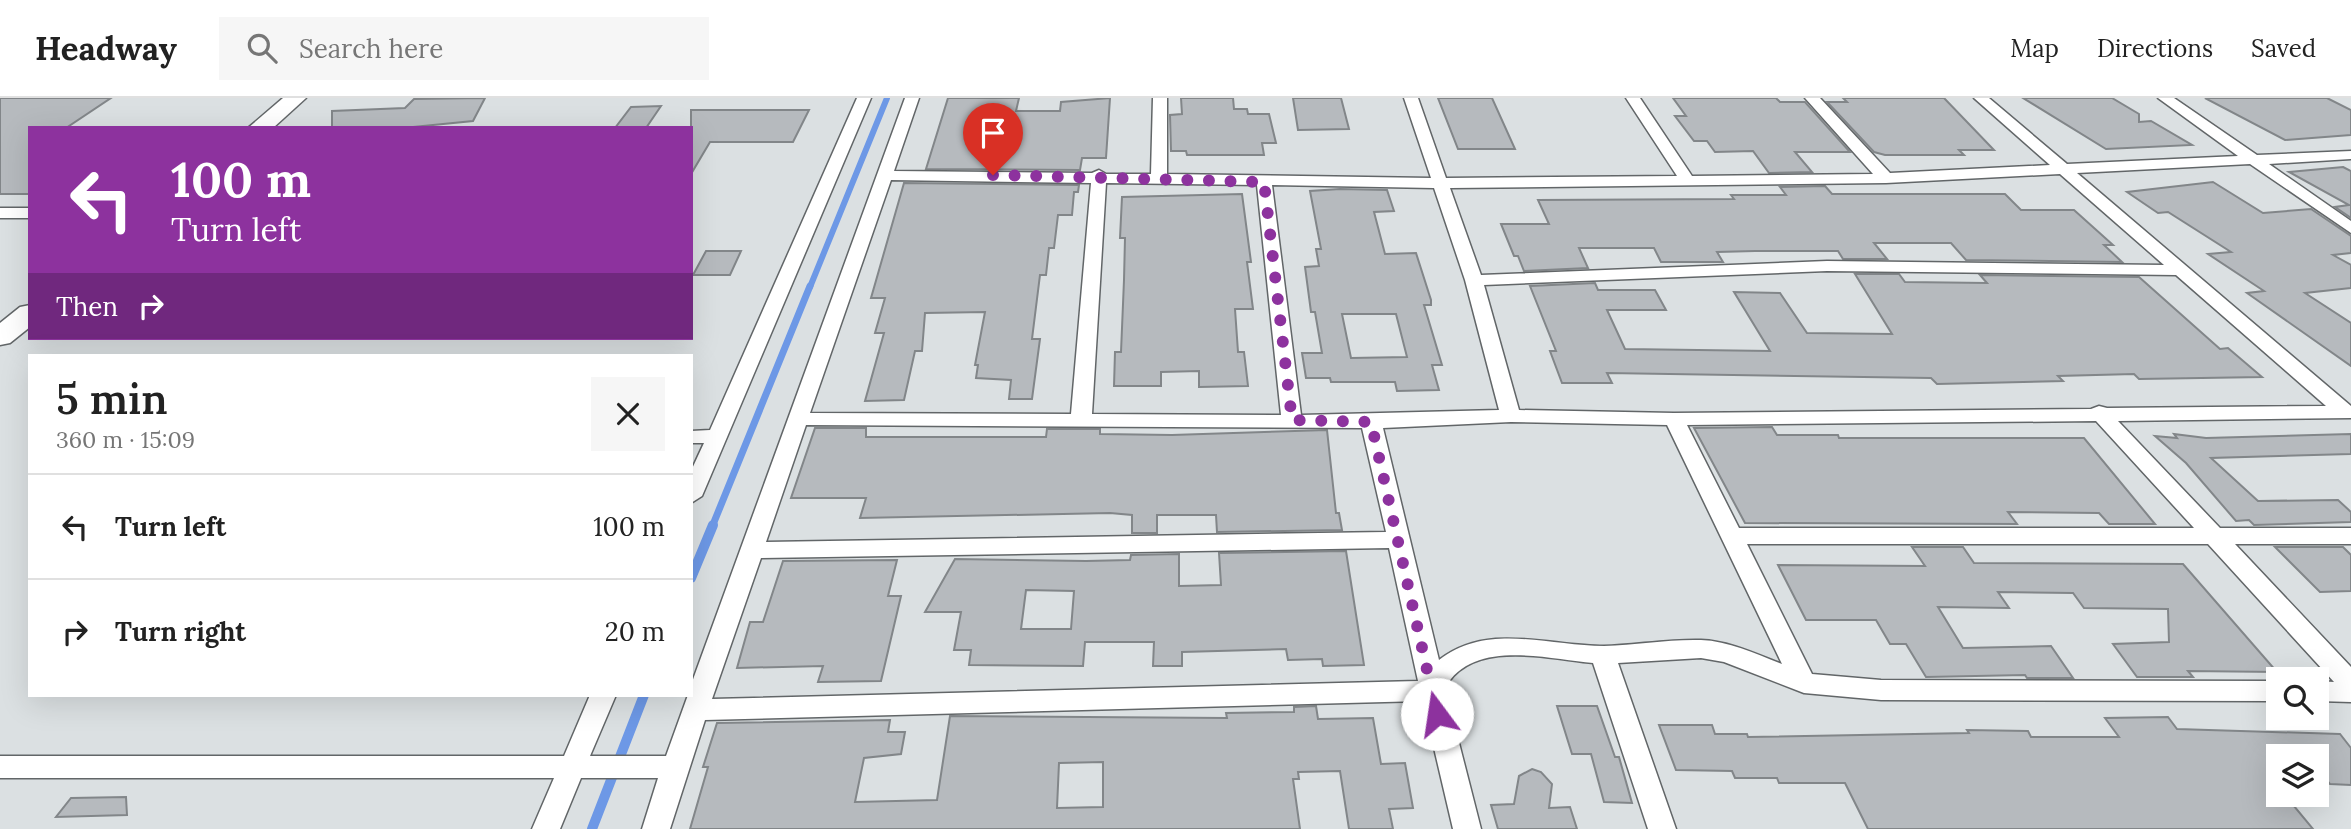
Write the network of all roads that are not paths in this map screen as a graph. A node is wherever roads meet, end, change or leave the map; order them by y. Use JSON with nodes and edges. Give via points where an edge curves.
{"nodes":[{"id":1,"x":296,"y":98,"type":"edge"},
{"id":2,"x":864,"y":98,"type":"edge"},
{"id":3,"x":912,"y":98,"type":"edge"},
{"id":4,"x":1160,"y":98,"type":"edge"},
{"id":5,"x":1411,"y":98,"type":"edge"},
{"id":6,"x":1633,"y":98,"type":"edge"},
{"id":7,"x":1812,"y":98,"type":"edge"},
{"id":8,"x":1981,"y":98,"type":"edge"},
{"id":9,"x":2165,"y":98,"type":"edge"},
{"id":10,"x":261,"y":126,"type":"edge"},
{"id":11,"x":2351,"y":155,"type":"edge"},
{"id":12,"x":2256,"y":161,"type":"junction"},
{"id":13,"x":2066,"y":172,"type":"junction"},
{"id":14,"x":886,"y":175,"type":"junction"},
{"id":15,"x":1099,"y":176,"type":"junction"},
{"id":16,"x":1160,"y":178,"type":"junction"},
{"id":17,"x":1886,"y":178,"type":"junction"},
{"id":18,"x":1687,"y":179,"type":"junction"},
{"id":19,"x":1264,"y":182,"type":"junction"},
{"id":20,"x":1440,"y":183,"type":"junction"},
{"id":21,"x":0,"y":213,"type":"edge"},
{"id":22,"x":28,"y":213,"type":"edge"},
{"id":23,"x":2351,"y":228,"type":"edge"},
{"id":24,"x":2182,"y":270,"type":"junction"},
{"id":25,"x":1474,"y":280,"type":"junction"},
{"id":26,"x":28,"y":315,"type":"edge"},
{"id":27,"x":0,"y":337,"type":"edge"},
{"id":28,"x":2099,"y":412,"type":"junction"},
{"id":29,"x":2348,"y":412,"type":"edge"},
{"id":30,"x":1511,"y":416,"type":"junction"},
{"id":31,"x":1674,"y":418,"type":"junction"},
{"id":32,"x":801,"y":419,"type":"junction"},
{"id":33,"x":1292,"y":420,"type":"junction"},
{"id":34,"x":1082,"y":421,"type":"junction"},
{"id":35,"x":1371,"y":422,"type":"junction"},
{"id":36,"x":718,"y":436,"type":"junction"},
{"id":37,"x":693,"y":437,"type":"edge"},
{"id":38,"x":693,"y":492,"type":"edge"},
{"id":39,"x":1731,"y":536,"type":"junction"},
{"id":40,"x":2351,"y":536,"type":"edge"},
{"id":41,"x":2215,"y":537,"type":"junction"},
{"id":42,"x":1400,"y":540,"type":"junction"},
{"id":43,"x":752,"y":550,"type":"junction"},
{"id":44,"x":1603,"y":655,"type":"junction"},
{"id":45,"x":1804,"y":683,"type":"junction"},
{"id":46,"x":2351,"y":683,"type":"edge"},
{"id":47,"x":1432,"y":691,"type":"junction"},
{"id":48,"x":2266,"y":691,"type":"edge"},
{"id":49,"x":2329,"y":691,"type":"edge"},
{"id":50,"x":2351,"y":692,"type":"edge"},
{"id":51,"x":602,"y":697,"type":"edge"},
{"id":52,"x":697,"y":710,"type":"junction"},
{"id":53,"x":0,"y":767,"type":"edge"},
{"id":54,"x":570,"y":767,"type":"junction"},
{"id":55,"x":675,"y":768,"type":"junction"},
{"id":56,"x":546,"y":829,"type":"edge"},
{"id":57,"x":656,"y":829,"type":"edge"},
{"id":58,"x":1467,"y":829,"type":"edge"},
{"id":59,"x":1662,"y":829,"type":"edge"}],
"edges":[{"from":1,"to":10,"type":"main road"},
{"from":2,"to":36,"type":"street"},
{"from":3,"to":14,"type":"street"},
{"from":4,"to":16,"type":"street"},
{"from":5,"to":20,"type":"street"},
{"from":6,"to":18,"type":"street"},
{"from":7,"to":17,"type":"street"},
{"from":8,"to":13,"type":"street"},
{"from":9,"to":12,"type":"street"},
{"from":11,"to":12,"type":"street"},
{"from":12,"to":13,"type":"street"},
{"from":12,"to":23,"type":"street"},
{"from":13,"to":17,"type":"street"},
{"from":13,"to":24,"type":"street"},
{"from":14,"to":15,"type":"street"},
{"from":14,"to":32,"type":"street"},
{"from":15,"to":16,"type":"street"},
{"from":15,"to":34,"type":"street"},
{"from":16,"to":19,"type":"street"},
{"from":17,"to":18,"type":"street"},
{"from":18,"to":20,"type":"street"},
{"from":19,"to":20,"type":"street"},
{"from":19,"to":33,"type":"street"},
{"from":20,"to":25,"type":"street"},
{"from":21,"to":22,"type":"street"},
{"from":24,"to":25,"type":"street","via":[[1827,266]]},
{"from":24,"to":29,"type":"street"},
{"from":25,"to":30,"type":"street"},
{"from":26,"to":27,"type":"main road"},
{"from":28,"to":29,"type":"street"},
{"from":28,"to":31,"type":"street"},
{"from":28,"to":41,"type":"street"},
{"from":30,"to":31,"type":"street"},
{"from":30,"to":35,"type":"street"},
{"from":31,"to":39,"type":"street"},
{"from":32,"to":34,"type":"street"},
{"from":32,"to":43,"type":"street"},
{"from":33,"to":34,"type":"street"},
{"from":33,"to":35,"type":"street"},
{"from":35,"to":42,"type":"street"},
{"from":36,"to":37,"type":"street"},
{"from":36,"to":38,"type":"street"},
{"from":39,"to":41,"type":"street"},
{"from":39,"to":45,"type":"street"},
{"from":40,"to":41,"type":"street"},
{"from":41,"to":46,"type":"street"},
{"from":42,"to":43,"type":"street"},
{"from":42,"to":47,"type":"street"},
{"from":43,"to":52,"type":"street"},
{"from":44,"to":45,"type":"street","via":[[1700,649],[1727,653]]},
{"from":44,"to":47,"type":"street","via":[[1511,646],[1464,654],[1442,671]]},
{"from":44,"to":59,"type":"street"},
{"from":45,"to":48,"type":"street","via":[[1881,690]]},
{"from":47,"to":52,"type":"street"},
{"from":47,"to":58,"type":"street"},
{"from":49,"to":50,"type":"street"},
{"from":51,"to":54,"type":"street"},
{"from":52,"to":55,"type":"street"},
{"from":53,"to":54,"type":"street"},
{"from":54,"to":55,"type":"street"},
{"from":54,"to":56,"type":"street"},
{"from":55,"to":57,"type":"street"}]}
